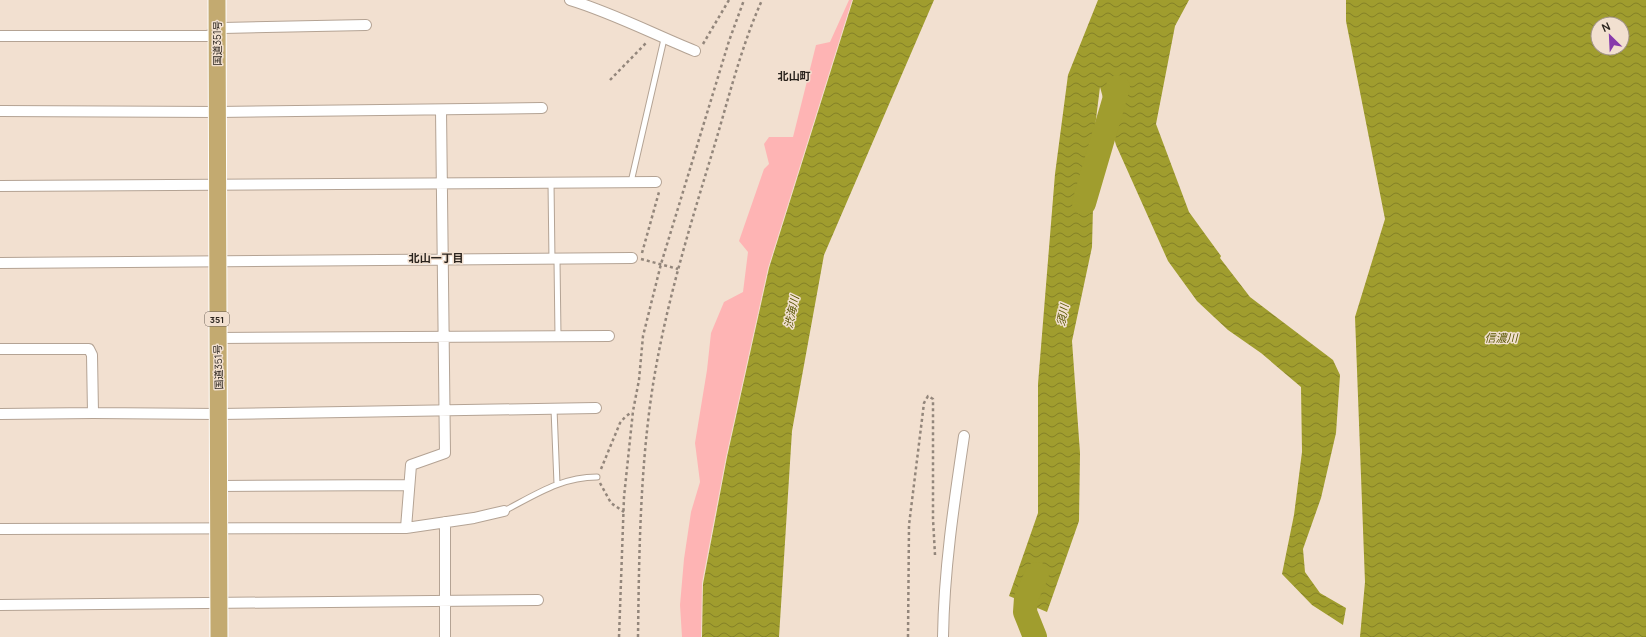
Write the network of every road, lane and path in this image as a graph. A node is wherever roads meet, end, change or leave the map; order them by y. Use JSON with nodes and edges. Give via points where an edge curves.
{"nodes":[{"id":1,"x":216,"y":0,"type":"edge"},
{"id":2,"x":570,"y":0,"type":"edge"},
{"id":3,"x":729,"y":0,"type":"edge"},
{"id":4,"x":744,"y":0,"type":"edge"},
{"id":5,"x":762,"y":0,"type":"edge"},
{"id":6,"x":366,"y":25,"type":"dead end"},
{"id":7,"x":216,"y":34,"type":"junction"},
{"id":8,"x":653,"y":34,"type":"junction"},
{"id":9,"x":0,"y":36,"type":"edge"},
{"id":10,"x":664,"y":39,"type":"junction"},
{"id":11,"x":695,"y":51,"type":"joint"},
{"id":12,"x":610,"y":80,"type":"dead end"},
{"id":13,"x":542,"y":108,"type":"dead end"},
{"id":14,"x":441,"y":110,"type":"junction"},
{"id":15,"x":0,"y":111,"type":"edge"},
{"id":16,"x":217,"y":112,"type":"junction"},
{"id":17,"x":631,"y":182,"type":"junction"},
{"id":18,"x":656,"y":182,"type":"joint"},
{"id":19,"x":551,"y":183,"type":"junction"},
{"id":20,"x":442,"y":184,"type":"junction"},
{"id":21,"x":217,"y":185,"type":"junction"},
{"id":22,"x":0,"y":186,"type":"edge"},
{"id":23,"x":636,"y":258,"type":"junction"},
{"id":24,"x":442,"y":259,"type":"junction"},
{"id":25,"x":555,"y":260,"type":"junction"},
{"id":26,"x":218,"y":261,"type":"junction"},
{"id":27,"x":0,"y":263,"type":"edge"},
{"id":28,"x":661,"y":264,"type":"junction"},
{"id":29,"x":678,"y":269,"type":"junction"},
{"id":30,"x":558,"y":336,"type":"junction"},
{"id":31,"x":609,"y":336,"type":"dead end"},
{"id":32,"x":217,"y":338,"type":"junction"},
{"id":33,"x":444,"y":338,"type":"junction"},
{"id":34,"x":0,"y":349,"type":"edge"},
{"id":35,"x":596,"y":408,"type":"dead end"},
{"id":36,"x":554,"y":409,"type":"junction"},
{"id":37,"x":445,"y":411,"type":"junction"},
{"id":38,"x":633,"y":412,"type":"junction"},
{"id":39,"x":93,"y":413,"type":"junction"},
{"id":40,"x":0,"y":414,"type":"edge"},
{"id":41,"x":219,"y":414,"type":"junction"},
{"id":42,"x":964,"y":436,"type":"dead end"},
{"id":43,"x":597,"y":478,"type":"junction"},
{"id":44,"x":556,"y":484,"type":"junction"},
{"id":45,"x":409,"y":485,"type":"junction"},
{"id":46,"x":219,"y":486,"type":"junction"},
{"id":47,"x":504,"y":511,"type":"joint"},
{"id":48,"x":624,"y":512,"type":"junction"},
{"id":49,"x":445,"y":522,"type":"junction"},
{"id":50,"x":219,"y":527,"type":"junction"},
{"id":51,"x":406,"y":528,"type":"junction"},
{"id":52,"x":0,"y":529,"type":"edge"},
{"id":53,"x":936,"y":561,"type":"dead end"},
{"id":54,"x":444,"y":600,"type":"junction"},
{"id":55,"x":538,"y":600,"type":"dead end"},
{"id":56,"x":220,"y":603,"type":"junction"},
{"id":57,"x":0,"y":605,"type":"edge"},
{"id":58,"x":220,"y":637,"type":"edge"},
{"id":59,"x":445,"y":637,"type":"edge"},
{"id":60,"x":620,"y":637,"type":"edge"},
{"id":61,"x":638,"y":637,"type":"edge"},
{"id":62,"x":908,"y":637,"type":"edge"},
{"id":63,"x":943,"y":637,"type":"edge"}],
"edges":[{"from":1,"to":7,"type":"highway","name":"国道351号","number":"351"},
{"from":2,"to":8,"type":"street","via":[[594,7]]},
{"from":3,"to":11,"type":"path","via":[[702,45]]},
{"from":4,"to":28,"type":"path","via":[[729,41]]},
{"from":5,"to":29,"type":"path","via":[[741,56]]},
{"from":6,"to":7,"type":"street","via":[[223,28]]},
{"from":7,"to":9,"type":"street"},
{"from":7,"to":16,"type":"highway","name":"国道351号","number":"351"},
{"from":8,"to":10,"type":"street"},
{"from":8,"to":12,"type":"path"},
{"from":10,"to":11,"type":"street"},
{"from":10,"to":17,"type":"lane"},
{"from":13,"to":14,"type":"street"},
{"from":14,"to":16,"type":"street"},
{"from":14,"to":20,"type":"street"},
{"from":15,"to":16,"type":"street"},
{"from":16,"to":21,"type":"highway","name":"国道351号","number":"351"},
{"from":17,"to":18,"type":"street"},
{"from":17,"to":19,"type":"street"},
{"from":18,"to":23,"type":"path","via":[[661,184],[643,246]]},
{"from":19,"to":20,"type":"street"},
{"from":19,"to":25,"type":"lane"},
{"from":20,"to":21,"type":"street"},
{"from":20,"to":24,"type":"street"},
{"from":21,"to":22,"type":"street"},
{"from":21,"to":26,"type":"highway","name":"国道351号","number":"351"},
{"from":23,"to":25,"type":"street"},
{"from":23,"to":28,"type":"path"},
{"from":24,"to":25,"type":"street"},
{"from":24,"to":26,"type":"street"},
{"from":24,"to":33,"type":"street"},
{"from":25,"to":30,"type":"lane"},
{"from":26,"to":27,"type":"street"},
{"from":26,"to":32,"type":"highway","name":"国道351号","number":"351"},
{"from":28,"to":29,"type":"path"},
{"from":28,"to":38,"type":"path","via":[[643,336]]},
{"from":29,"to":61,"type":"path","via":[[659,350],[645,447],[640,511]]},
{"from":30,"to":31,"type":"street"},
{"from":30,"to":33,"type":"street"},
{"from":32,"to":33,"type":"street"},
{"from":32,"to":41,"type":"highway","name":"国道351号","number":"351"},
{"from":33,"to":37,"type":"street"},
{"from":34,"to":39,"type":"street","via":[[89,349],[92,355]]},
{"from":35,"to":36,"type":"street"},
{"from":36,"to":37,"type":"street"},
{"from":36,"to":44,"type":"lane"},
{"from":37,"to":41,"type":"street"},
{"from":37,"to":45,"type":"street","via":[[445,453],[411,465]]},
{"from":38,"to":43,"type":"path","via":[[620,424]]},
{"from":38,"to":48,"type":"path"},
{"from":39,"to":40,"type":"street"},
{"from":39,"to":41,"type":"street"},
{"from":41,"to":46,"type":"highway","name":"国道351号","number":"351"},
{"from":42,"to":63,"type":"street","via":[[944,593]]},
{"from":43,"to":44,"type":"lane","via":[[581,477]]},
{"from":43,"to":48,"type":"path","via":[[611,503]]},
{"from":44,"to":47,"type":"lane"},
{"from":45,"to":46,"type":"street"},
{"from":45,"to":51,"type":"street"},
{"from":46,"to":50,"type":"highway","name":"国道351号","number":"351"},
{"from":47,"to":49,"type":"street"},
{"from":48,"to":60,"type":"path"},
{"from":49,"to":51,"type":"street"},
{"from":49,"to":54,"type":"street"},
{"from":50,"to":51,"type":"street"},
{"from":50,"to":52,"type":"street"},
{"from":50,"to":56,"type":"highway","name":"国道351号","number":"351"},
{"from":53,"to":62,"type":"path","via":[[933,519],[933,398],[928,396],[924,403],[909,526]]},
{"from":54,"to":55,"type":"street"},
{"from":54,"to":56,"type":"street"},
{"from":54,"to":59,"type":"street"},
{"from":56,"to":57,"type":"street"},
{"from":56,"to":58,"type":"highway","name":"国道351号","number":"351"}]}
